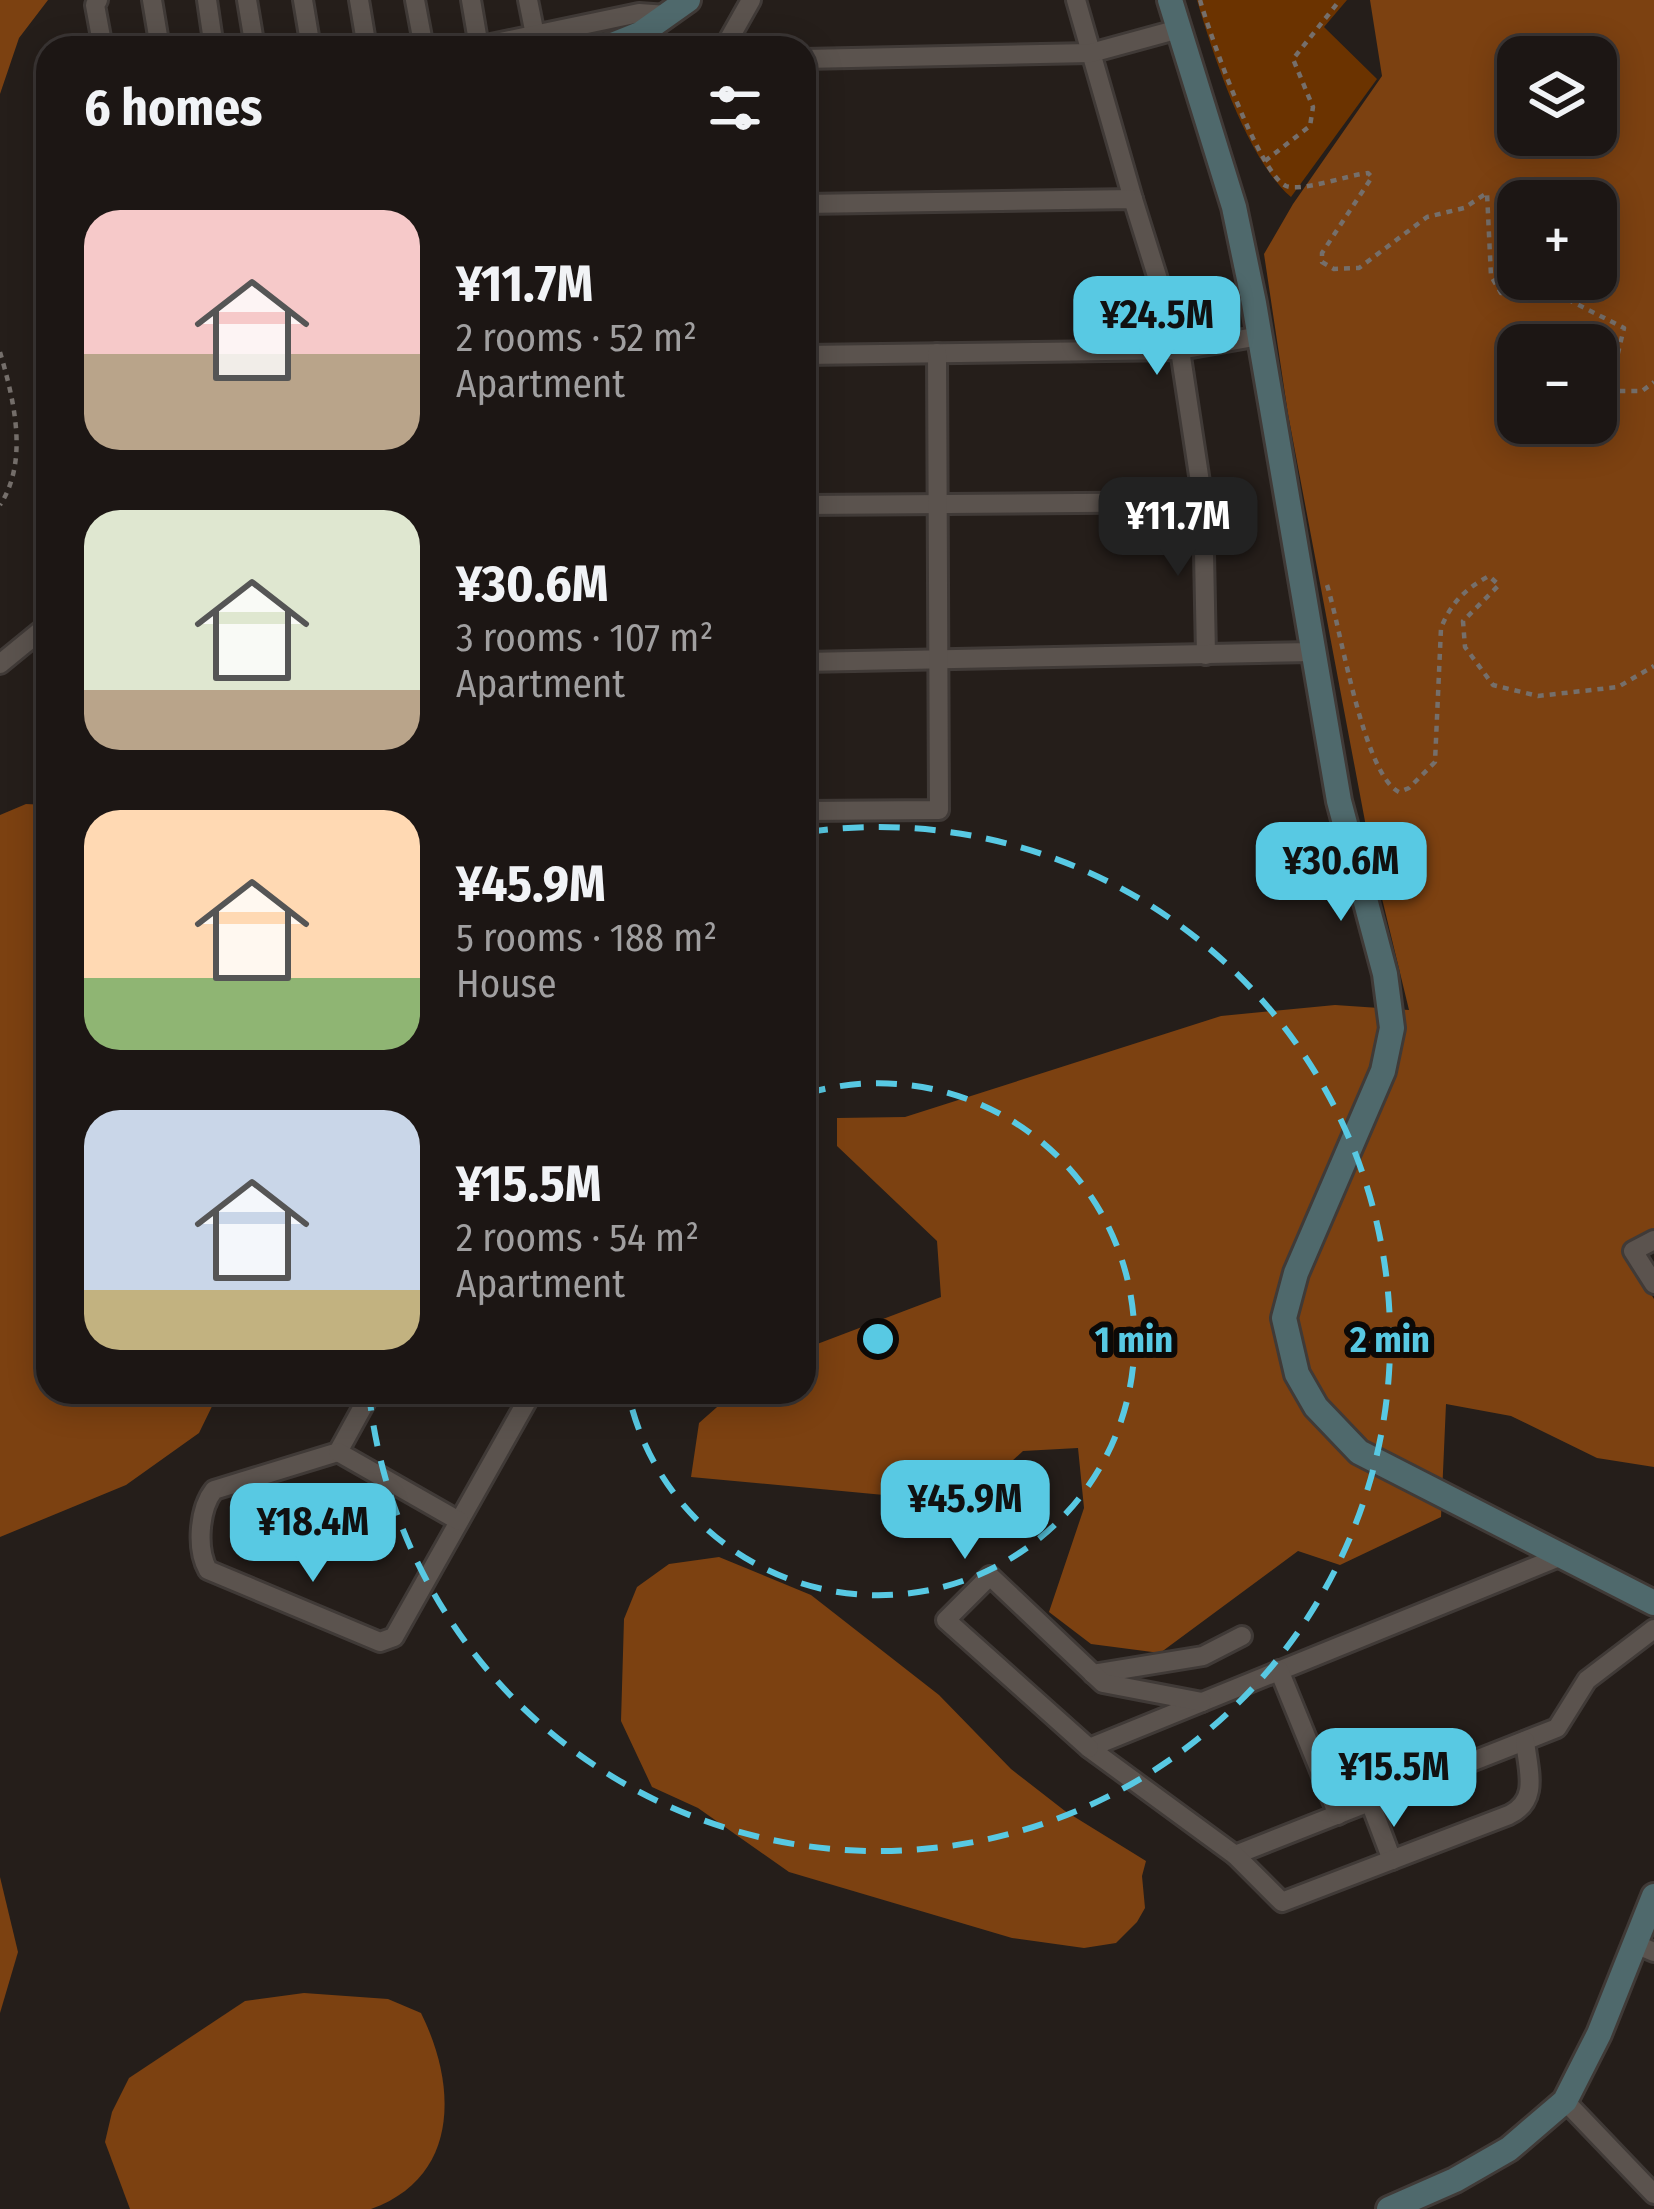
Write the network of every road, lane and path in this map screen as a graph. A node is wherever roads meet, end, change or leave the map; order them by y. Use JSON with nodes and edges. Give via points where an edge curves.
{"nodes":[{"id":1,"x":98,"y":0,"type":"edge"},
{"id":2,"x":152,"y":0,"type":"edge"},
{"id":3,"x":207,"y":0,"type":"edge"},
{"id":4,"x":247,"y":0,"type":"edge"},
{"id":5,"x":303,"y":0,"type":"edge"},
{"id":6,"x":359,"y":0,"type":"edge"},
{"id":7,"x":415,"y":0,"type":"edge"},
{"id":8,"x":470,"y":0,"type":"edge"},
{"id":9,"x":528,"y":0,"type":"edge"},
{"id":10,"x":587,"y":0,"type":"edge"},
{"id":11,"x":752,"y":0,"type":"edge"},
{"id":12,"x":1076,"y":0,"type":"edge"},
{"id":13,"x":1170,"y":0,"type":"edge"},
{"id":14,"x":1200,"y":0,"type":"edge"},
{"id":15,"x":1340,"y":0,"type":"edge"},
{"id":16,"x":662,"y":7,"type":"edge"},
{"id":17,"x":591,"y":23,"type":"junction"},
{"id":18,"x":1179,"y":29,"type":"junction"},
{"id":19,"x":535,"y":35,"type":"junction"},
{"id":20,"x":101,"y":36,"type":"edge"},
{"id":21,"x":158,"y":36,"type":"edge"},
{"id":22,"x":212,"y":36,"type":"edge"},
{"id":23,"x":253,"y":36,"type":"edge"},
{"id":24,"x":309,"y":36,"type":"edge"},
{"id":25,"x":365,"y":36,"type":"edge"},
{"id":26,"x":422,"y":36,"type":"edge"},
{"id":27,"x":474,"y":36,"type":"edge"},
{"id":28,"x":530,"y":36,"type":"edge"},
{"id":29,"x":635,"y":36,"type":"edge"},
{"id":30,"x":731,"y":36,"type":"edge"},
{"id":31,"x":1091,"y":53,"type":"junction"},
{"id":32,"x":816,"y":58,"type":"edge"},
{"id":33,"x":1265,"y":161,"type":"junction"},
{"id":34,"x":1133,"y":200,"type":"junction"},
{"id":35,"x":816,"y":205,"type":"edge"},
{"id":36,"x":1260,"y":336,"type":"junction"},
{"id":37,"x":1180,"y":350,"type":"junction"},
{"id":38,"x":0,"y":352,"type":"edge"},
{"id":39,"x":937,"y":353,"type":"junction"},
{"id":40,"x":816,"y":355,"type":"edge"},
{"id":41,"x":1654,"y":382,"type":"edge"},
{"id":42,"x":1203,"y":502,"type":"junction"},
{"id":43,"x":937,"y":504,"type":"junction"},
{"id":44,"x":0,"y":505,"type":"edge"},
{"id":45,"x":816,"y":505,"type":"edge"},
{"id":46,"x":1324,"y":577,"type":"dead end"},
{"id":47,"x":36,"y":635,"type":"edge"},
{"id":48,"x":1313,"y":652,"type":"junction"},
{"id":49,"x":1206,"y":655,"type":"junction"},
{"id":50,"x":938,"y":659,"type":"junction"},
{"id":51,"x":816,"y":662,"type":"edge"},
{"id":52,"x":0,"y":664,"type":"edge"},
{"id":53,"x":1654,"y":666,"type":"edge"},
{"id":54,"x":816,"y":811,"type":"edge"},
{"id":55,"x":1654,"y":1240,"type":"edge"},
{"id":56,"x":1654,"y":1284,"type":"edge"},
{"id":57,"x":364,"y":1404,"type":"edge"},
{"id":58,"x":525,"y":1404,"type":"edge"},
{"id":59,"x":338,"y":1452,"type":"junction"},
{"id":60,"x":459,"y":1521,"type":"junction"},
{"id":61,"x":1564,"y":1556,"type":"junction"},
{"id":62,"x":1654,"y":1603,"type":"edge"},
{"id":63,"x":1654,"y":1629,"type":"edge"},
{"id":64,"x":1242,"y":1636,"type":"dead end"},
{"id":65,"x":1279,"y":1670,"type":"junction"},
{"id":66,"x":1093,"y":1674,"type":"junction"},
{"id":67,"x":1202,"y":1702,"type":"junction"},
{"id":68,"x":1525,"y":1741,"type":"junction"},
{"id":69,"x":1089,"y":1748,"type":"junction"},
{"id":70,"x":1370,"y":1802,"type":"junction"},
{"id":71,"x":1338,"y":1815,"type":"junction"},
{"id":72,"x":1235,"y":1855,"type":"junction"},
{"id":73,"x":1392,"y":1860,"type":"junction"},
{"id":74,"x":1654,"y":1895,"type":"edge"},
{"id":75,"x":1645,"y":1948,"type":"edge"},
{"id":76,"x":1565,"y":2101,"type":"junction"},
{"id":77,"x":1654,"y":2194,"type":"edge"},
{"id":78,"x":1389,"y":2209,"type":"edge"}],
"edges":[{"from":1,"to":20,"type":"street"},
{"from":2,"to":21,"type":"street"},
{"from":3,"to":22,"type":"street"},
{"from":4,"to":23,"type":"street"},
{"from":5,"to":24,"type":"street"},
{"from":6,"to":25,"type":"street"},
{"from":7,"to":26,"type":"street"},
{"from":8,"to":27,"type":"street"},
{"from":9,"to":19,"type":"street"},
{"from":10,"to":17,"type":"street"},
{"from":11,"to":30,"type":"street"},
{"from":12,"to":31,"type":"street"},
{"from":13,"to":18,"type":"street"},
{"from":14,"to":33,"type":"path"},
{"from":15,"to":33,"type":"path","via":[[1293,58],[1313,107],[1310,126]]},
{"from":16,"to":17,"type":"street"},
{"from":16,"to":29,"type":"street"},
{"from":17,"to":19,"type":"street"},
{"from":18,"to":31,"type":"street"},
{"from":18,"to":36,"type":"street","via":[[1234,207]]},
{"from":19,"to":28,"type":"street"},
{"from":31,"to":32,"type":"street"},
{"from":31,"to":34,"type":"street"},
{"from":33,"to":41,"type":"path","via":[[1288,187],[1372,177],[1322,253],[1334,268],[1359,268],[1427,217],[1487,193],[1491,276],[1501,292],[1559,296],[1624,328],[1611,382],[1617,391]]},
{"from":34,"to":35,"type":"street"},
{"from":34,"to":37,"type":"street"},
{"from":36,"to":37,"type":"street"},
{"from":36,"to":48,"type":"street"},
{"from":37,"to":39,"type":"street"},
{"from":37,"to":42,"type":"street"},
{"from":38,"to":44,"type":"path","via":[[16,434],[15,471]]},
{"from":39,"to":40,"type":"street"},
{"from":39,"to":43,"type":"street"},
{"from":42,"to":43,"type":"street"},
{"from":42,"to":49,"type":"street"},
{"from":43,"to":45,"type":"street"},
{"from":43,"to":50,"type":"street"},
{"from":46,"to":53,"type":"path","via":[[1364,737],[1399,792],[1435,762],[1446,615],[1465,589],[1489,576],[1498,585],[1463,621],[1465,647],[1493,685],[1538,696],[1618,687]]},
{"from":47,"to":52,"type":"street"},
{"from":48,"to":49,"type":"street"},
{"from":48,"to":61,"type":"street","via":[[1392,1028],[1383,1071],[1296,1273],[1284,1318],[1297,1374],[1359,1452]]},
{"from":49,"to":50,"type":"street"},
{"from":50,"to":51,"type":"street"},
{"from":50,"to":54,"type":"street","via":[[939,810]]},
{"from":55,"to":56,"type":"street","via":[[1633,1251]]},
{"from":57,"to":59,"type":"street"},
{"from":58,"to":60,"type":"street"},
{"from":59,"to":60,"type":"street"},
{"from":59,"to":60,"type":"street","via":[[214,1490],[204,1503],[208,1570],[380,1642],[394,1637]]},
{"from":61,"to":62,"type":"street"},
{"from":61,"to":65,"type":"street"},
{"from":63,"to":68,"type":"street","via":[[1586,1680],[1557,1728]]},
{"from":64,"to":66,"type":"street","via":[[1203,1656]]},
{"from":65,"to":67,"type":"street"},
{"from":65,"to":71,"type":"street"},
{"from":66,"to":67,"type":"street","via":[[1103,1683]]},
{"from":66,"to":69,"type":"street","via":[[990,1576],[946,1620]]},
{"from":67,"to":69,"type":"street"},
{"from":68,"to":70,"type":"street"},
{"from":68,"to":73,"type":"street","via":[[1524,1808]]},
{"from":69,"to":72,"type":"street"},
{"from":70,"to":71,"type":"street"},
{"from":70,"to":73,"type":"street"},
{"from":71,"to":72,"type":"street"},
{"from":72,"to":73,"type":"street","via":[[1282,1902]]},
{"from":74,"to":75,"type":"street"},
{"from":75,"to":76,"type":"street"},
{"from":76,"to":77,"type":"street"},
{"from":76,"to":78,"type":"street","via":[[1509,2149]]}]}
